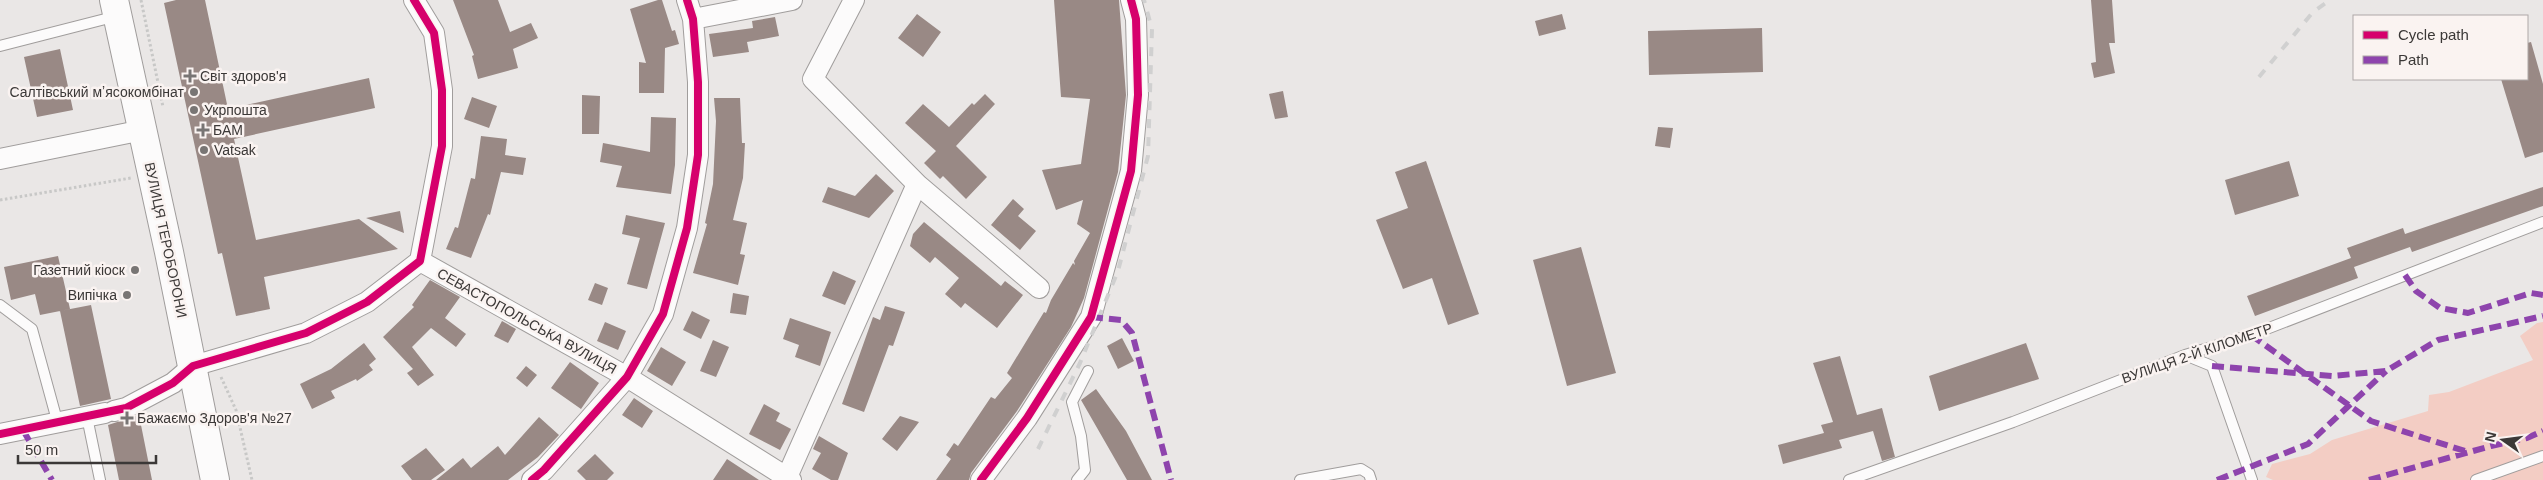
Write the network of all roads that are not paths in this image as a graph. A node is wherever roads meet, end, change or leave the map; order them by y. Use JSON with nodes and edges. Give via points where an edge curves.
{"nodes":[{"id":1,"x":414,"y":0,"type":"edge"},
{"id":2,"x":792,"y":0,"type":"edge"},
{"id":3,"x":854,"y":0,"type":"edge"},
{"id":4,"x":1131,"y":0,"type":"edge"},
{"id":5,"x":116,"y":8,"type":"edge"},
{"id":6,"x":690,"y":9,"type":"edge"},
{"id":7,"x":0,"y":46,"type":"edge"},
{"id":8,"x":153,"y":122,"type":"junction"},
{"id":9,"x":0,"y":159,"type":"edge"},
{"id":10,"x":916,"y":184,"type":"junction"},
{"id":11,"x":2543,"y":222,"type":"edge"},
{"id":12,"x":420,"y":261,"type":"junction"},
{"id":13,"x":1039,"y":288,"type":"dead end"},
{"id":14,"x":0,"y":305,"type":"edge"},
{"id":15,"x":2185,"y":355,"type":"junction"},
{"id":16,"x":203,"y":363,"type":"junction"},
{"id":17,"x":1088,"y":371,"type":"dead end"},
{"id":18,"x":627,"y":377,"type":"junction"},
{"id":19,"x":102,"y":413,"type":"junction"},
{"id":20,"x":58,"y":424,"type":"junction"},
{"id":21,"x":0,"y":434,"type":"edge"},
{"id":22,"x":2543,"y":456,"type":"edge"},
{"id":23,"x":789,"y":478,"type":"edge"},
{"id":24,"x":100,"y":480,"type":"edge"},
{"id":25,"x":215,"y":480,"type":"edge"},
{"id":26,"x":532,"y":480,"type":"edge"},
{"id":27,"x":981,"y":480,"type":"edge"},
{"id":28,"x":1077,"y":480,"type":"edge"},
{"id":29,"x":1300,"y":480,"type":"edge"},
{"id":30,"x":1371,"y":480,"type":"edge"},
{"id":31,"x":1849,"y":480,"type":"edge"},
{"id":32,"x":2252,"y":480,"type":"edge"},
{"id":33,"x":2476,"y":480,"type":"edge"}],
"edges":[{"from":1,"to":12,"type":"street","via":[[434,33],[442,90],[442,146]]},
{"from":2,"to":6,"type":"street"},
{"from":3,"to":10,"type":"street","via":[[813,79]]},
{"from":4,"to":27,"type":"street","via":[[1136,19],[1138,95],[1131,171],[1091,318],[1027,418]]},
{"from":5,"to":7,"type":"lane"},
{"from":5,"to":8,"type":"main road","name":"ВУЛИЦЯ ТЕРОБОРОНИ"},
{"from":6,"to":18,"type":"street","via":[[698,82],[698,155],[687,228],[663,314]]},
{"from":8,"to":9,"type":"street"},
{"from":8,"to":16,"type":"main road","name":"ВУЛИЦЯ ТЕРОБОРОНИ"},
{"from":10,"to":13,"type":"street"},
{"from":10,"to":23,"type":"street","name":"СЕВАСТОПОЛЬСЬКА ВУЛИЦЯ"},
{"from":11,"to":15,"type":"lane","name":"ВУЛИЦЯ 2-Й КІЛОМЕТР","via":[[2251,335]]},
{"from":12,"to":16,"type":"street","via":[[367,302],[306,333]]},
{"from":12,"to":18,"type":"street","name":"СЕВАСТОПОЛЬСЬКА ВУЛИЦЯ"},
{"from":14,"to":20,"type":"lane","via":[[32,329]]},
{"from":15,"to":31,"type":"lane","name":"ВУЛИЦЯ 2-Й КІЛОМЕТР","via":[[2013,422]]},
{"from":15,"to":32,"type":"lane","via":[[2212,366]]},
{"from":16,"to":19,"type":"street","via":[[126,408]]},
{"from":16,"to":25,"type":"main road","name":"ВУЛИЦЯ ТЕРОБОРОНИ"},
{"from":17,"to":28,"type":"lane","via":[[1072,402],[1085,470]]},
{"from":18,"to":23,"type":"street","name":"СЕВАСТОПОЛЬСЬКА ВУЛИЦЯ"},
{"from":18,"to":26,"type":"street"},
{"from":19,"to":20,"type":"street"},
{"from":19,"to":24,"type":"lane"},
{"from":20,"to":21,"type":"street"},
{"from":22,"to":33,"type":"lane"},
{"from":29,"to":30,"type":"lane","via":[[1361,469],[1369,474]]}]}
